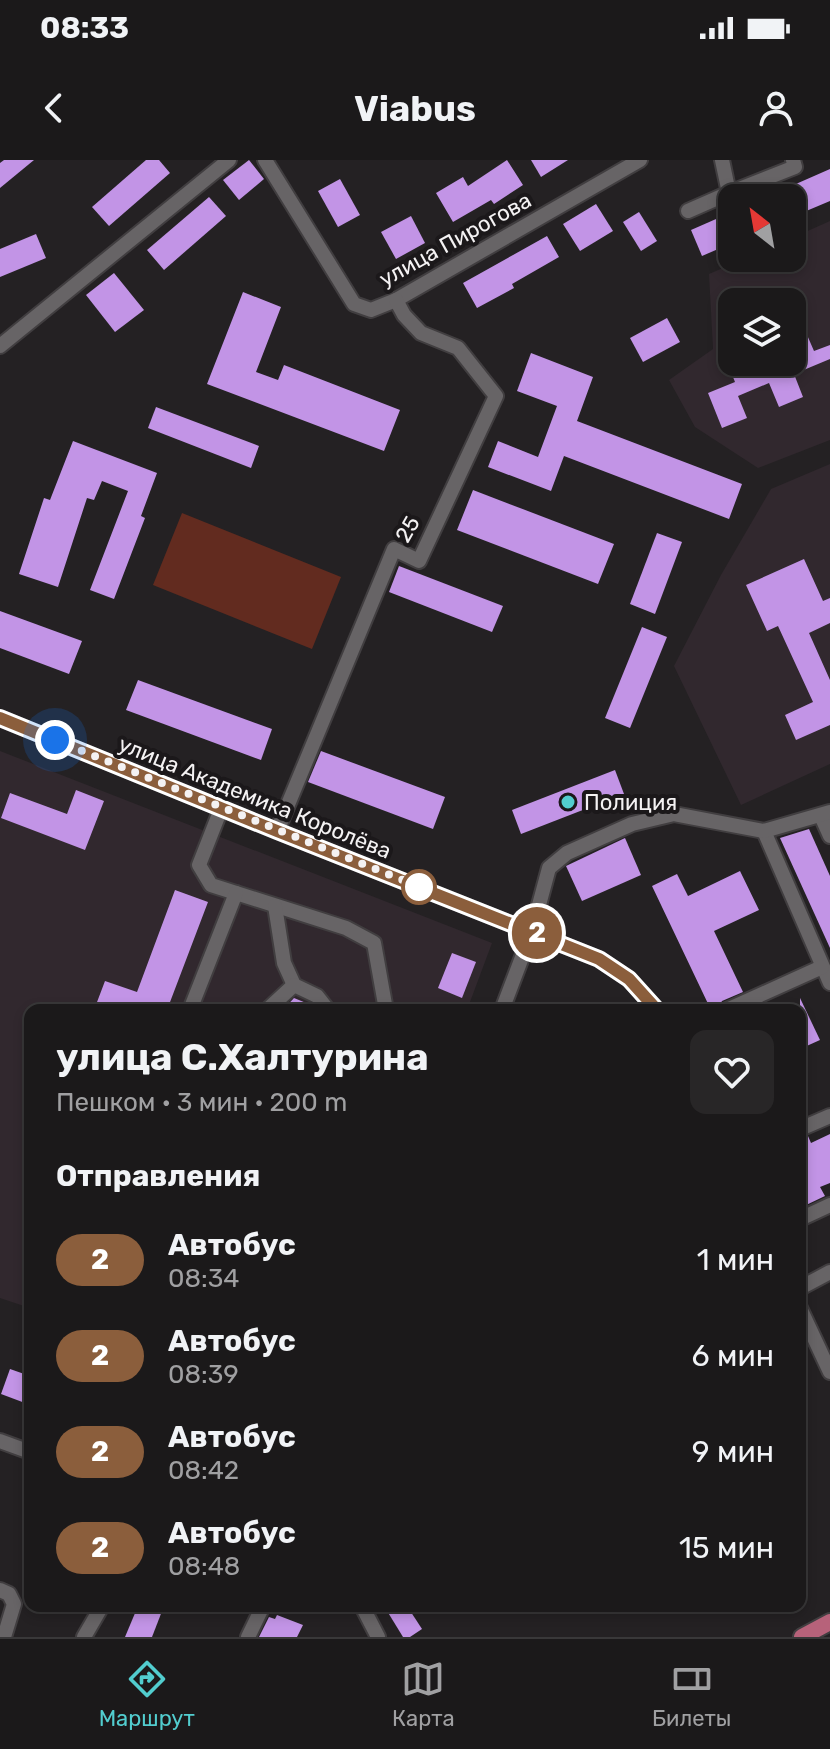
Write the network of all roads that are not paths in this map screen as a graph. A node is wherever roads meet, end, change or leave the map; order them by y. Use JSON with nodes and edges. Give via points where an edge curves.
{"nodes":[{"id":1,"x":229,"y":160,"type":"edge"},
{"id":2,"x":265,"y":160,"type":"edge"},
{"id":3,"x":640,"y":160,"type":"edge"},
{"id":4,"x":722,"y":160,"type":"edge"},
{"id":5,"x":793,"y":160,"type":"edge"},
{"id":6,"x":727,"y":184,"type":"edge"},
{"id":7,"x":752,"y":184,"type":"edge"},
{"id":8,"x":718,"y":198,"type":"edge"},
{"id":9,"x":688,"y":211,"type":"dead end"},
{"id":10,"x":396,"y":300,"type":"junction"},
{"id":11,"x":0,"y":346,"type":"edge"},
{"id":12,"x":0,"y":718,"type":"edge"},
{"id":13,"x":221,"y":809,"type":"junction"},
{"id":14,"x":826,"y":814,"type":"edge"},
{"id":15,"x":277,"y":831,"type":"junction"},
{"id":16,"x":764,"y":831,"type":"junction"},
{"id":17,"x":830,"y":836,"type":"edge"},
{"id":18,"x":236,"y":893,"type":"junction"},
{"id":19,"x":275,"y":906,"type":"junction"},
{"id":20,"x":532,"y":931,"type":"junction"},
{"id":21,"x":822,"y":967,"type":"junction"},
{"id":22,"x":830,"y":983,"type":"edge"},
{"id":23,"x":294,"y":985,"type":"junction"},
{"id":24,"x":192,"y":1004,"type":"edge"},
{"id":25,"x":273,"y":1004,"type":"edge"},
{"id":26,"x":323,"y":1004,"type":"edge"},
{"id":27,"x":385,"y":1004,"type":"edge"},
{"id":28,"x":504,"y":1004,"type":"edge"},
{"id":29,"x":652,"y":1004,"type":"edge"},
{"id":30,"x":740,"y":1004,"type":"edge"},
{"id":31,"x":830,"y":1116,"type":"edge"},
{"id":32,"x":806,"y":1126,"type":"edge"},
{"id":33,"x":830,"y":1205,"type":"edge"},
{"id":34,"x":806,"y":1216,"type":"edge"},
{"id":35,"x":830,"y":1272,"type":"edge"},
{"id":36,"x":806,"y":1285,"type":"edge"},
{"id":37,"x":806,"y":1321,"type":"edge"},
{"id":38,"x":830,"y":1372,"type":"edge"},
{"id":39,"x":0,"y":1441,"type":"edge"},
{"id":40,"x":24,"y":1450,"type":"edge"},
{"id":41,"x":0,"y":1590,"type":"edge"},
{"id":42,"x":99,"y":1612,"type":"edge"},
{"id":43,"x":260,"y":1612,"type":"edge"},
{"id":44,"x":365,"y":1612,"type":"edge"},
{"id":45,"x":830,"y":1622,"type":"edge"},
{"id":46,"x":4,"y":1637,"type":"edge"},
{"id":47,"x":84,"y":1637,"type":"edge"},
{"id":48,"x":248,"y":1637,"type":"edge"},
{"id":49,"x":378,"y":1637,"type":"edge"},
{"id":50,"x":802,"y":1637,"type":"edge"}],
"edges":[{"from":1,"to":11,"type":"street"},
{"from":2,"to":10,"type":"street","name":"улица Пирогова","via":[[354,304],[371,310]]},
{"from":3,"to":10,"type":"street","name":"улица Пирогова"},
{"from":4,"to":6,"type":"street"},
{"from":5,"to":7,"type":"street","via":[[795,167]]},
{"from":8,"to":9,"type":"street"},
{"from":10,"to":15,"type":"street","name":"25","via":[[421,333],[458,348],[496,396],[419,561],[394,549]]},
{"from":12,"to":13,"type":"street","name":"улица Академика Королёва"},
{"from":13,"to":15,"type":"street","name":"улица Академика Королёва"},
{"from":13,"to":18,"type":"street","via":[[199,865],[211,885]]},
{"from":14,"to":16,"type":"street"},
{"from":14,"to":17,"type":"street"},
{"from":15,"to":20,"type":"street","name":"улица Академика Королёва"},
{"from":16,"to":20,"type":"street","via":[[674,814],[632,824],[567,853],[549,868]]},
{"from":16,"to":21,"type":"street"},
{"from":18,"to":19,"type":"street"},
{"from":18,"to":24,"type":"street"},
{"from":19,"to":23,"type":"street","via":[[284,963]]},
{"from":19,"to":27,"type":"street","via":[[346,928],[374,943]]},
{"from":20,"to":28,"type":"street"},
{"from":20,"to":29,"type":"street","name":"улица Академика Королёва","via":[[599,959],[629,979]]},
{"from":21,"to":22,"type":"street"},
{"from":21,"to":30,"type":"street"},
{"from":23,"to":25,"type":"street"},
{"from":23,"to":26,"type":"street"},
{"from":31,"to":32,"type":"street"},
{"from":33,"to":34,"type":"street"},
{"from":35,"to":36,"type":"street"},
{"from":37,"to":38,"type":"street"},
{"from":39,"to":40,"type":"street"},
{"from":41,"to":46,"type":"street","via":[[14,1604]]},
{"from":42,"to":47,"type":"street"},
{"from":43,"to":48,"type":"street"},
{"from":44,"to":49,"type":"street"},
{"from":45,"to":50,"type":"main road"}]}
